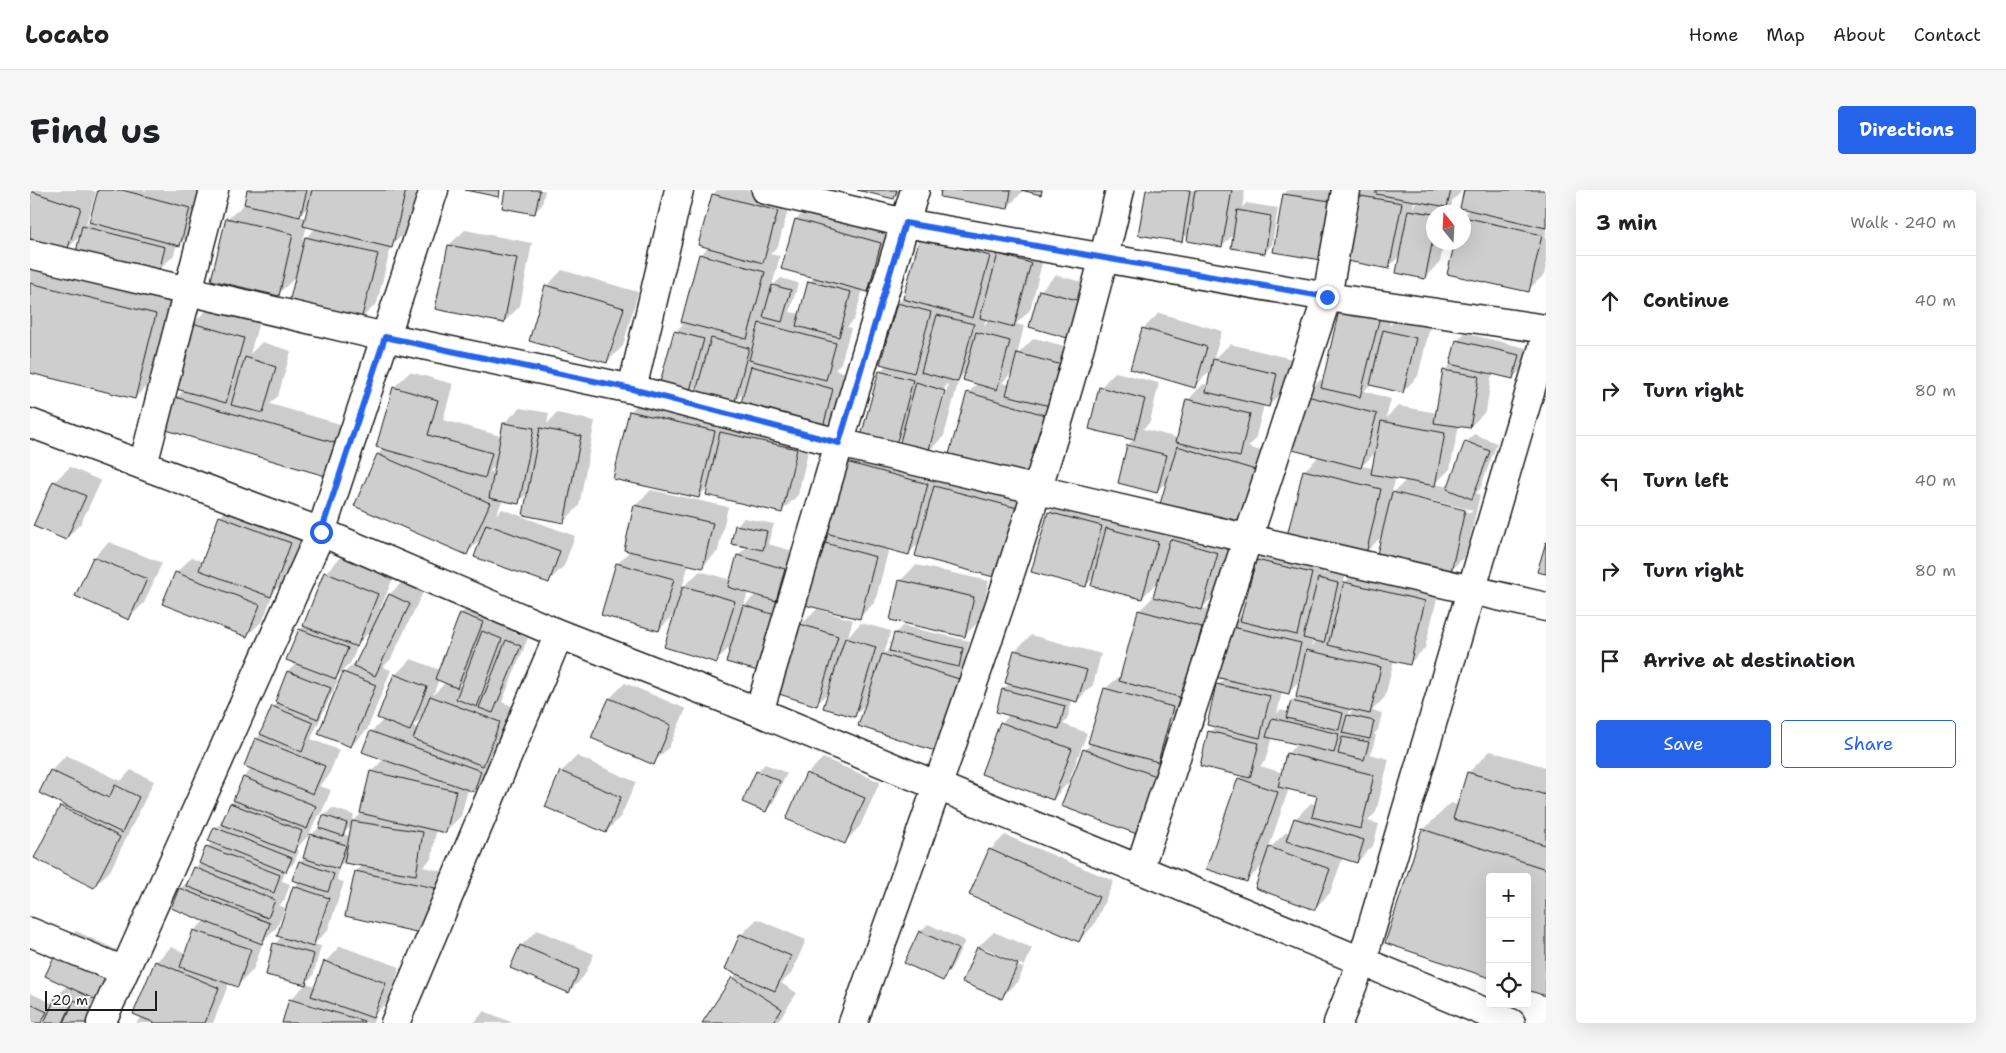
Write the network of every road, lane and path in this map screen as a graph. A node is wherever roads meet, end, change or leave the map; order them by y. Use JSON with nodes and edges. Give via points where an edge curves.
{"nodes":[{"id":1,"x":214,"y":190,"type":"edge"},
{"id":2,"x":434,"y":190,"type":"edge"},
{"id":3,"x":679,"y":190,"type":"edge"},
{"id":4,"x":766,"y":190,"type":"edge"},
{"id":5,"x":915,"y":190,"type":"edge"},
{"id":6,"x":1120,"y":190,"type":"edge"},
{"id":7,"x":1346,"y":190,"type":"edge"},
{"id":8,"x":905,"y":223,"type":"junction"},
{"id":9,"x":30,"y":254,"type":"edge"},
{"id":10,"x":1105,"y":257,"type":"junction"},
{"id":11,"x":188,"y":292,"type":"junction"},
{"id":12,"x":1327,"y":297,"type":"junction"},
{"id":13,"x":1546,"y":329,"type":"edge"},
{"id":14,"x":385,"y":337,"type":"junction"},
{"id":15,"x":1546,"y":337,"type":"edge"},
{"id":16,"x":632,"y":389,"type":"junction"},
{"id":17,"x":30,"y":423,"type":"edge"},
{"id":18,"x":839,"y":443,"type":"junction"},
{"id":19,"x":143,"y":465,"type":"junction"},
{"id":20,"x":1038,"y":490,"type":"junction"},
{"id":21,"x":321,"y":532,"type":"junction"},
{"id":22,"x":1249,"y":538,"type":"junction"},
{"id":23,"x":1472,"y":589,"type":"junction"},
{"id":24,"x":1546,"y":607,"type":"edge"},
{"id":25,"x":559,"y":634,"type":"junction"},
{"id":26,"x":760,"y":712,"type":"junction"},
{"id":27,"x":938,"y":788,"type":"junction"},
{"id":28,"x":1139,"y":870,"type":"junction"},
{"id":29,"x":30,"y":932,"type":"edge"},
{"id":30,"x":1362,"y":961,"type":"junction"},
{"id":31,"x":124,"y":971,"type":"junction"},
{"id":32,"x":101,"y":1023,"type":"edge"},
{"id":33,"x":395,"y":1023,"type":"edge"},
{"id":34,"x":853,"y":1023,"type":"edge"},
{"id":35,"x":1338,"y":1023,"type":"edge"},
{"id":36,"x":1511,"y":1023,"type":"edge"}],
"edges":[{"from":1,"to":11,"type":"street"},
{"from":2,"to":14,"type":"street"},
{"from":3,"to":16,"type":"street"},
{"from":4,"to":8,"type":"street"},
{"from":5,"to":8,"type":"street"},
{"from":6,"to":10,"type":"street"},
{"from":7,"to":12,"type":"street"},
{"from":8,"to":10,"type":"street"},
{"from":8,"to":18,"type":"street"},
{"from":9,"to":11,"type":"street"},
{"from":10,"to":12,"type":"street"},
{"from":10,"to":20,"type":"street"},
{"from":11,"to":14,"type":"street"},
{"from":11,"to":19,"type":"street"},
{"from":12,"to":13,"type":"street"},
{"from":12,"to":22,"type":"street"},
{"from":14,"to":16,"type":"street"},
{"from":14,"to":21,"type":"street"},
{"from":15,"to":23,"type":"street"},
{"from":16,"to":18,"type":"street"},
{"from":17,"to":19,"type":"street"},
{"from":18,"to":20,"type":"street"},
{"from":18,"to":26,"type":"street"},
{"from":19,"to":21,"type":"street"},
{"from":20,"to":22,"type":"street"},
{"from":20,"to":27,"type":"street"},
{"from":21,"to":25,"type":"street"},
{"from":21,"to":31,"type":"street"},
{"from":22,"to":23,"type":"street"},
{"from":22,"to":28,"type":"street"},
{"from":23,"to":24,"type":"street"},
{"from":23,"to":30,"type":"street"},
{"from":25,"to":26,"type":"street"},
{"from":25,"to":33,"type":"street"},
{"from":26,"to":27,"type":"street"},
{"from":27,"to":28,"type":"street"},
{"from":27,"to":34,"type":"street"},
{"from":28,"to":30,"type":"street"},
{"from":29,"to":31,"type":"street"},
{"from":30,"to":35,"type":"street"},
{"from":30,"to":36,"type":"street"},
{"from":31,"to":32,"type":"street"}]}
